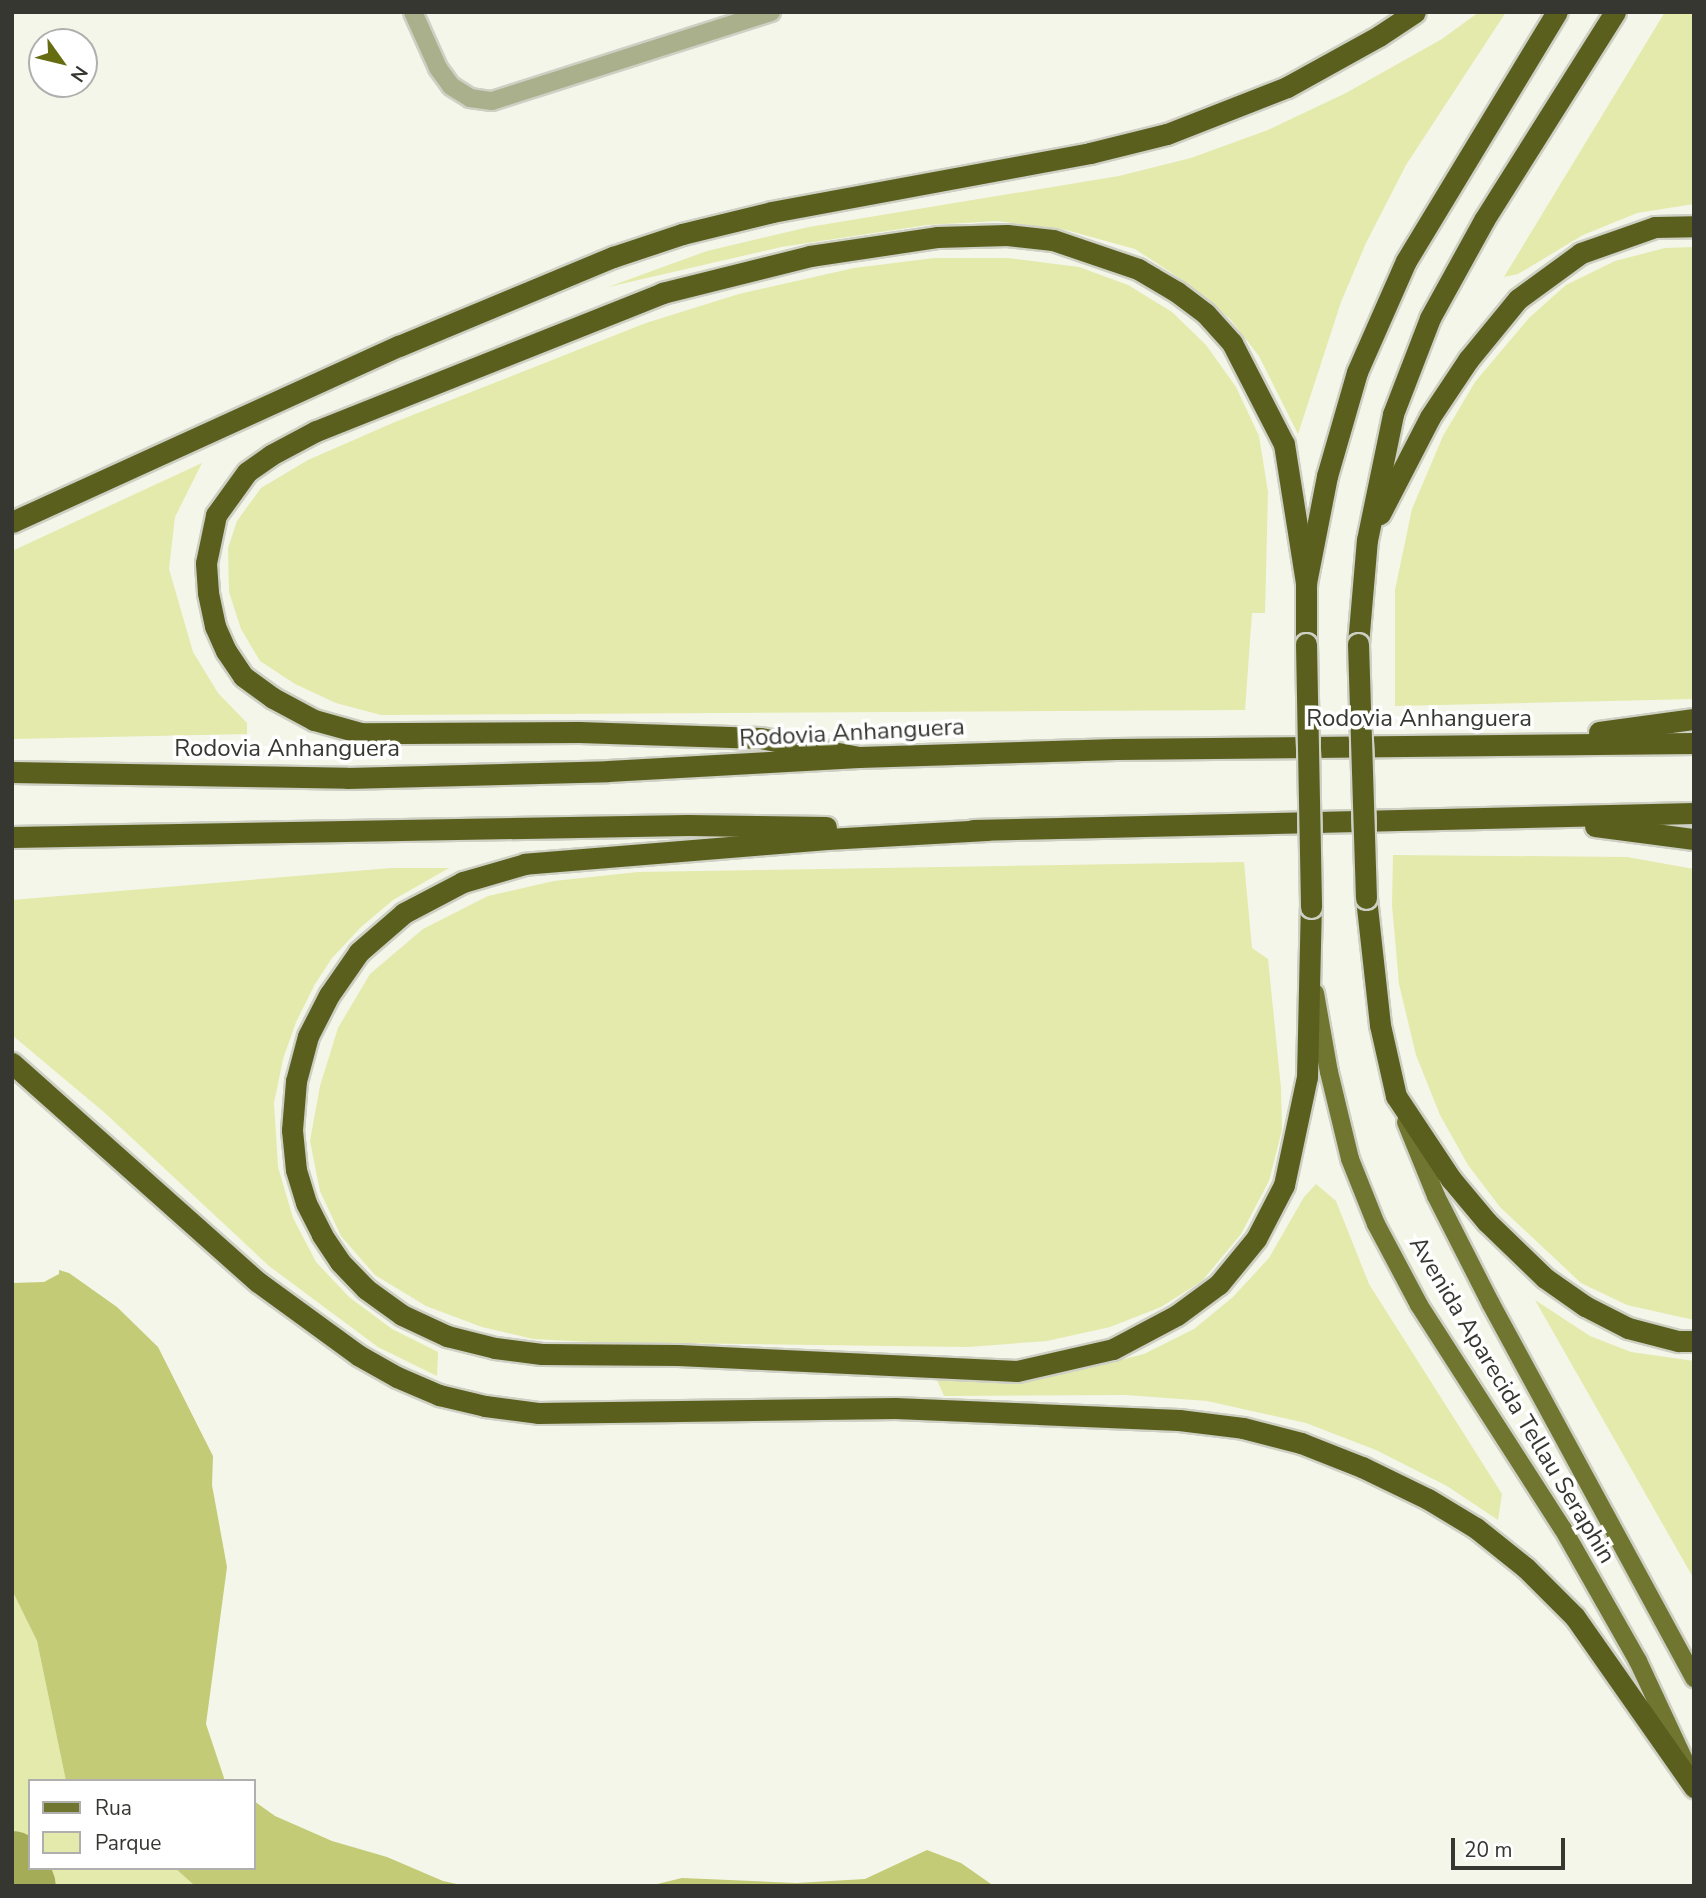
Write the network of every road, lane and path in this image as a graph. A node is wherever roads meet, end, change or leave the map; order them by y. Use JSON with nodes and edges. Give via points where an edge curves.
{"nodes":[{"id":1,"x":413,"y":12,"type":"edge"},
{"id":2,"x":771,"y":12,"type":"edge"},
{"id":3,"x":1415,"y":12,"type":"edge"},
{"id":4,"x":1557,"y":12,"type":"edge"},
{"id":5,"x":1615,"y":12,"type":"edge"},
{"id":6,"x":1694,"y":226,"type":"edge"},
{"id":7,"x":12,"y":522,"type":"edge"},
{"id":8,"x":1367,"y":540,"type":"junction"},
{"id":9,"x":1306,"y":583,"type":"junction"},
{"id":10,"x":1694,"y":719,"type":"edge"},
{"id":11,"x":1694,"y":743,"type":"edge"},
{"id":12,"x":1494,"y":745,"type":"junction"},
{"id":13,"x":859,"y":757,"type":"junction"},
{"id":14,"x":12,"y":772,"type":"edge"},
{"id":15,"x":1694,"y":813,"type":"edge"},
{"id":16,"x":1527,"y":817,"type":"junction"},
{"id":17,"x":988,"y":831,"type":"junction"},
{"id":18,"x":12,"y":837,"type":"edge"},
{"id":19,"x":1694,"y":839,"type":"edge"},
{"id":20,"x":1312,"y":972,"type":"junction"},
{"id":21,"x":12,"y":1063,"type":"edge"},
{"id":22,"x":1399,"y":1102,"type":"junction"},
{"id":23,"x":1694,"y":1341,"type":"edge"},
{"id":24,"x":1694,"y":1678,"type":"edge"},
{"id":25,"x":1694,"y":1782,"type":"edge"},
{"id":26,"x":1694,"y":1787,"type":"edge"}],
"edges":[{"from":1,"to":2,"type":"lane","via":[[451,86],[470,98],[492,101]]},
{"from":3,"to":7,"type":"highway","via":[[1287,87],[1167,134],[1090,153],[772,212],[613,257],[399,346]]},
{"from":4,"to":9,"type":"highway","via":[[1406,261],[1357,372],[1327,477]]},
{"from":5,"to":8,"type":"highway","name":"Avenida Aparecida Tellau Seraphin","via":[[1485,220],[1430,318],[1393,414]]},
{"from":6,"to":8,"type":"highway","via":[[1655,227],[1581,253],[1518,299],[1468,360],[1430,417]]},
{"from":8,"to":22,"type":"highway","name":"Avenida Aparecida Tellau Seraphin","bridge":true,"via":[[1358,644],[1366,898],[1380,1025]]},
{"from":9,"to":13,"type":"highway","via":[[1284,444],[1232,343],[1206,314],[1138,269],[1053,240],[1007,234],[937,237],[810,256],[662,293],[316,431],[247,472],[216,515],[208,538],[208,593],[226,651],[243,676],[314,720],[361,733],[579,732],[760,738]]},
{"from":9,"to":20,"type":"highway","name":"Avenida Aparecida Tellau Seraphin","bridge":true},
{"from":10,"to":12,"type":"highway"},
{"from":11,"to":12,"type":"highway","name":"Rodovia Anhanguera"},
{"from":12,"to":13,"type":"highway","name":"Rodovia Anhanguera"},
{"from":13,"to":14,"type":"highway","name":"Rodovia Anhanguera","via":[[608,771],[347,778]]},
{"from":15,"to":16,"type":"highway"},
{"from":16,"to":17,"type":"highway"},
{"from":16,"to":19,"type":"highway"},
{"from":17,"to":18,"type":"highway","via":[[688,825]]},
{"from":17,"to":20,"type":"highway","via":[[525,864],[463,882],[404,913],[359,953],[329,995],[308,1036],[296,1081],[292,1130],[296,1170],[321,1234],[366,1289],[402,1315],[447,1336],[495,1348],[542,1354],[678,1355],[1017,1371],[1113,1349],[1177,1315],[1219,1284],[1256,1239],[1284,1185],[1295,1138],[1307,1077]]},
{"from":20,"to":25,"type":"main road","name":"Avenida Aparecida Tellau Seraphin","via":[[1350,1159],[1376,1224],[1419,1305],[1563,1529],[1638,1661]]},
{"from":21,"to":26,"type":"highway","via":[[258,1282],[358,1354],[439,1395],[538,1413],[895,1408],[1179,1420],[1243,1428],[1301,1443],[1362,1467],[1476,1528],[1526,1568],[1575,1618]]},
{"from":22,"to":23,"type":"highway","via":[[1465,1196],[1545,1278],[1628,1328]]},
{"from":22,"to":24,"type":"main road","name":"Avenida Aparecida Tellau Seraphin","via":[[1448,1220]]}]}
